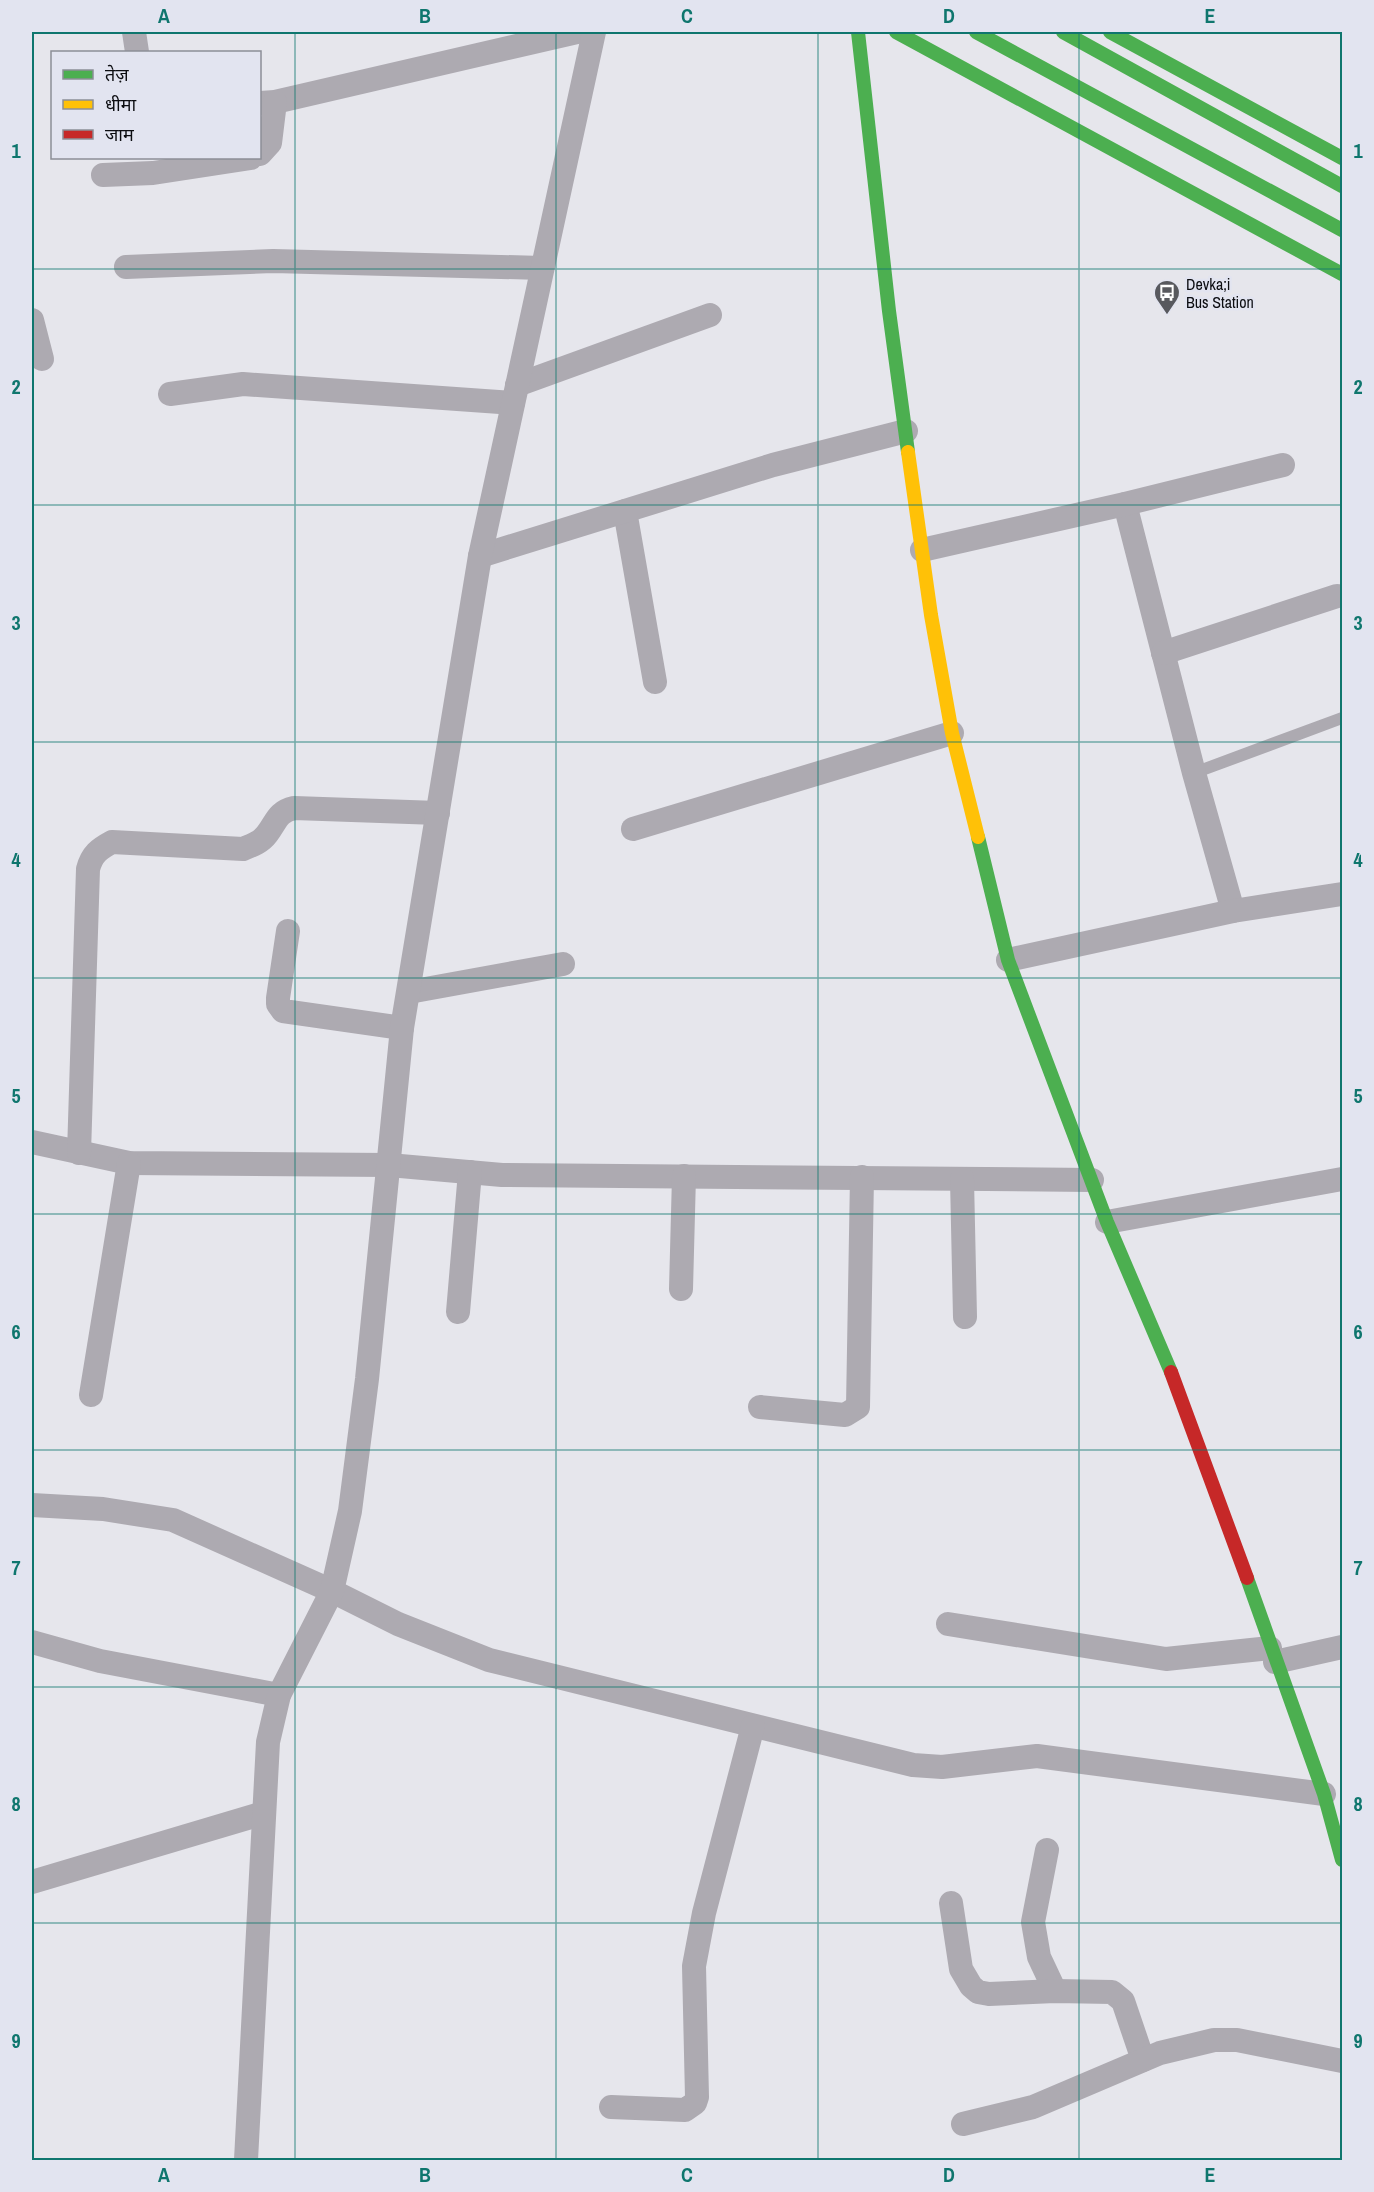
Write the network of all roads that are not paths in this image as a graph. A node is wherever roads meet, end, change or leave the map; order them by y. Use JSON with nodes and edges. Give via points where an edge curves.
{"nodes":[{"id":1,"x":134,"y":32,"type":"edge"},
{"id":2,"x":577,"y":32,"type":"edge"},
{"id":3,"x":594,"y":32,"type":"edge"},
{"id":4,"x":858,"y":32,"type":"edge"},
{"id":5,"x":896,"y":32,"type":"edge"},
{"id":6,"x":976,"y":32,"type":"edge"},
{"id":7,"x":1063,"y":32,"type":"edge"},
{"id":8,"x":1110,"y":32,"type":"edge"},
{"id":9,"x":137,"y":51,"type":"edge"},
{"id":10,"x":267,"y":102,"type":"edge"},
{"id":11,"x":261,"y":152,"type":"edge"},
{"id":12,"x":1342,"y":158,"type":"edge"},
{"id":13,"x":237,"y":159,"type":"edge"},
{"id":14,"x":153,"y":165,"type":"edge"},
{"id":15,"x":103,"y":175,"type":"dead end"},
{"id":16,"x":1342,"y":186,"type":"edge"},
{"id":17,"x":1342,"y":230,"type":"edge"},
{"id":18,"x":126,"y":267,"type":"dead end"},
{"id":19,"x":542,"y":268,"type":"junction"},
{"id":20,"x":1342,"y":274,"type":"edge"},
{"id":21,"x":710,"y":315,"type":"dead end"},
{"id":22,"x":32,"y":320,"type":"edge"},
{"id":23,"x":42,"y":359,"type":"dead end"},
{"id":24,"x":170,"y":394,"type":"dead end"},
{"id":25,"x":515,"y":394,"type":"junction"},
{"id":26,"x":906,"y":431,"type":"junction"},
{"id":27,"x":1283,"y":465,"type":"dead end"},
{"id":28,"x":1125,"y":504,"type":"junction"},
{"id":29,"x":625,"y":511,"type":"junction"},
{"id":30,"x":922,"y":550,"type":"junction"},
{"id":31,"x":480,"y":556,"type":"junction"},
{"id":32,"x":1337,"y":596,"type":"dead end"},
{"id":33,"x":1163,"y":653,"type":"junction"},
{"id":34,"x":655,"y":682,"type":"dead end"},
{"id":35,"x":1342,"y":718,"type":"edge"},
{"id":36,"x":952,"y":733,"type":"junction"},
{"id":37,"x":1194,"y":773,"type":"junction"},
{"id":38,"x":438,"y":813,"type":"junction"},
{"id":39,"x":633,"y":829,"type":"dead end"},
{"id":40,"x":1342,"y":894,"type":"edge"},
{"id":41,"x":1233,"y":911,"type":"junction"},
{"id":42,"x":288,"y":932,"type":"dead end"},
{"id":43,"x":1008,"y":960,"type":"junction"},
{"id":44,"x":563,"y":964,"type":"dead end"},
{"id":45,"x":409,"y":992,"type":"junction"},
{"id":46,"x":402,"y":1028,"type":"junction"},
{"id":47,"x":32,"y":1142,"type":"edge"},
{"id":48,"x":79,"y":1153,"type":"junction"},
{"id":49,"x":129,"y":1163,"type":"junction"},
{"id":50,"x":389,"y":1165,"type":"junction"},
{"id":51,"x":470,"y":1172,"type":"junction"},
{"id":52,"x":684,"y":1176,"type":"junction"},
{"id":53,"x":862,"y":1177,"type":"junction"},
{"id":54,"x":962,"y":1179,"type":"junction"},
{"id":55,"x":1342,"y":1179,"type":"edge"},
{"id":56,"x":1092,"y":1180,"type":"junction"},
{"id":57,"x":1107,"y":1222,"type":"junction"},
{"id":58,"x":681,"y":1288,"type":"dead end"},
{"id":59,"x":458,"y":1312,"type":"dead end"},
{"id":60,"x":965,"y":1317,"type":"dead end"},
{"id":61,"x":91,"y":1395,"type":"dead end"},
{"id":62,"x":760,"y":1407,"type":"dead end"},
{"id":63,"x":32,"y":1505,"type":"edge"},
{"id":64,"x":332,"y":1591,"type":"junction"},
{"id":65,"x":948,"y":1624,"type":"dead end"},
{"id":66,"x":32,"y":1642,"type":"edge"},
{"id":67,"x":1342,"y":1647,"type":"edge"},
{"id":68,"x":1273,"y":1655,"type":"junction"},
{"id":69,"x":279,"y":1695,"type":"junction"},
{"id":70,"x":749,"y":1740,"type":"junction"},
{"id":71,"x":1324,"y":1794,"type":"junction"},
{"id":72,"x":264,"y":1813,"type":"junction"},
{"id":73,"x":1047,"y":1850,"type":"dead end"},
{"id":74,"x":1342,"y":1860,"type":"edge"},
{"id":75,"x":32,"y":1882,"type":"edge"},
{"id":76,"x":951,"y":1903,"type":"dead end"},
{"id":77,"x":1055,"y":1991,"type":"junction"},
{"id":78,"x":1143,"y":2061,"type":"junction"},
{"id":79,"x":1342,"y":2061,"type":"edge"},
{"id":80,"x":611,"y":2107,"type":"dead end"},
{"id":81,"x":963,"y":2124,"type":"dead end"},
{"id":82,"x":246,"y":2160,"type":"edge"}],
"edges":[{"from":1,"to":9,"type":"street"},
{"from":2,"to":10,"type":"street"},
{"from":3,"to":19,"type":"street"},
{"from":4,"to":26,"type":"main road"},
{"from":5,"to":20,"type":"main road"},
{"from":6,"to":17,"type":"main road"},
{"from":7,"to":16,"type":"main road"},
{"from":8,"to":12,"type":"main road"},
{"from":10,"to":11,"type":"street","via":[[270,144]]},
{"from":13,"to":14,"type":"street"},
{"from":14,"to":15,"type":"street"},
{"from":18,"to":19,"type":"street","via":[[273,261]]},
{"from":19,"to":25,"type":"street"},
{"from":21,"to":25,"type":"street"},
{"from":22,"to":23,"type":"street"},
{"from":24,"to":25,"type":"street","via":[[243,384]]},
{"from":25,"to":31,"type":"street"},
{"from":26,"to":29,"type":"street","via":[[773,465]]},
{"from":26,"to":30,"type":"main road"},
{"from":27,"to":28,"type":"street"},
{"from":28,"to":30,"type":"street"},
{"from":28,"to":33,"type":"street"},
{"from":29,"to":31,"type":"street"},
{"from":29,"to":34,"type":"street"},
{"from":30,"to":36,"type":"main road"},
{"from":31,"to":38,"type":"street"},
{"from":32,"to":33,"type":"street"},
{"from":33,"to":37,"type":"street"},
{"from":35,"to":37,"type":"lane"},
{"from":36,"to":39,"type":"street"},
{"from":36,"to":43,"type":"main road"},
{"from":37,"to":41,"type":"street"},
{"from":38,"to":45,"type":"street"},
{"from":38,"to":48,"type":"street","via":[[294,808],[277,817],[258,843],[243,849],[112,842],[92,856],[88,868]]},
{"from":40,"to":41,"type":"street"},
{"from":41,"to":43,"type":"street"},
{"from":42,"to":46,"type":"street","via":[[278,998],[283,1011]]},
{"from":43,"to":56,"type":"main road"},
{"from":44,"to":45,"type":"street"},
{"from":45,"to":46,"type":"street"},
{"from":46,"to":50,"type":"street"},
{"from":47,"to":48,"type":"street"},
{"from":48,"to":49,"type":"street"},
{"from":49,"to":50,"type":"street"},
{"from":49,"to":61,"type":"street"},
{"from":50,"to":51,"type":"street"},
{"from":50,"to":64,"type":"street","via":[[352,1500]]},
{"from":51,"to":52,"type":"street"},
{"from":51,"to":59,"type":"street"},
{"from":52,"to":53,"type":"street"},
{"from":52,"to":58,"type":"street"},
{"from":53,"to":54,"type":"street"},
{"from":53,"to":62,"type":"street","via":[[858,1407],[845,1415]]},
{"from":54,"to":56,"type":"street"},
{"from":54,"to":60,"type":"street"},
{"from":55,"to":57,"type":"street"},
{"from":56,"to":57,"type":"main road"},
{"from":57,"to":68,"type":"main road","via":[[1161,1346]]},
{"from":63,"to":64,"type":"street","via":[[103,1509],[173,1520]]},
{"from":64,"to":69,"type":"street"},
{"from":64,"to":70,"type":"street","via":[[398,1624],[489,1660]]},
{"from":65,"to":68,"type":"street","via":[[1166,1659]]},
{"from":66,"to":69,"type":"street","via":[[100,1661]]},
{"from":67,"to":68,"type":"street"},
{"from":68,"to":71,"type":"main road"},
{"from":69,"to":72,"type":"street","via":[[268,1742]]},
{"from":70,"to":71,"type":"street","via":[[913,1766],[942,1767],[1037,1756]]},
{"from":70,"to":80,"type":"street","via":[[694,1966],[695,2103],[685,2110]]},
{"from":71,"to":74,"type":"main road"},
{"from":72,"to":75,"type":"street"},
{"from":72,"to":82,"type":"street"},
{"from":73,"to":77,"type":"street","via":[[1033,1922],[1039,1957]]},
{"from":76,"to":77,"type":"street","via":[[961,1969],[978,1992]]},
{"from":77,"to":78,"type":"street","via":[[1112,1992],[1119,1996]]},
{"from":78,"to":79,"type":"street","via":[[1188,2044],[1214,2040],[1237,2040]]},
{"from":78,"to":81,"type":"street","via":[[1033,2107]]}]}
